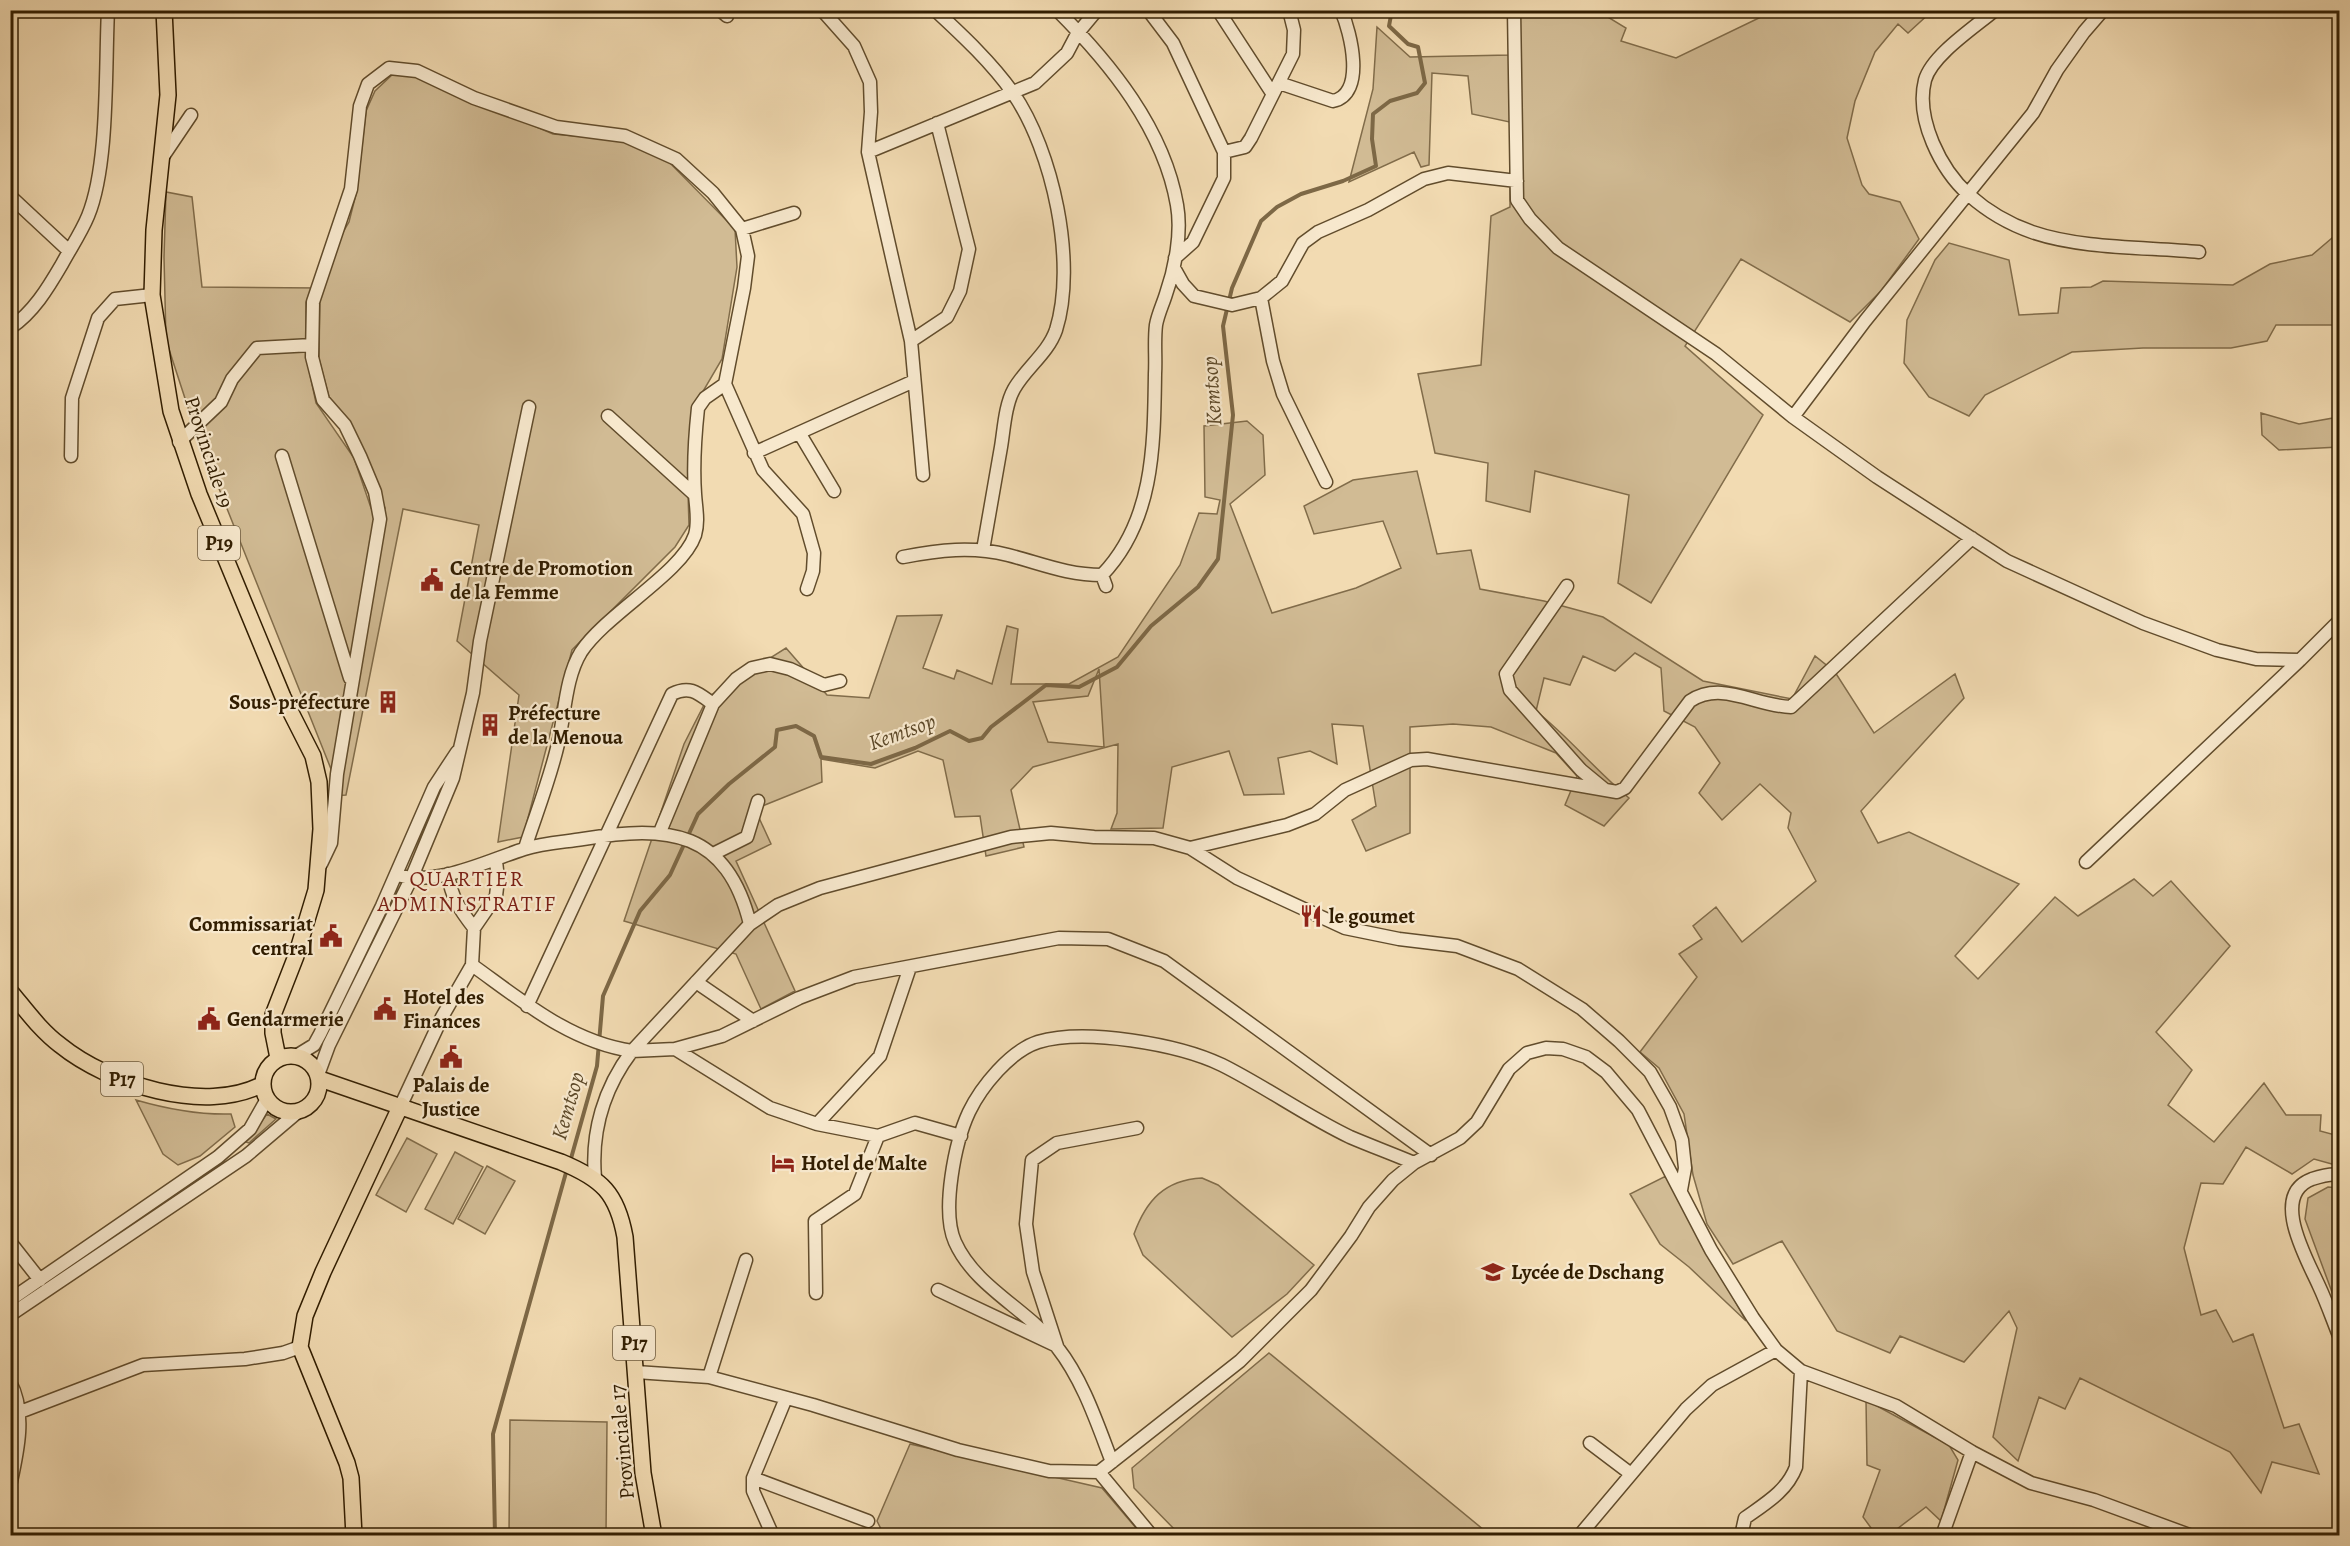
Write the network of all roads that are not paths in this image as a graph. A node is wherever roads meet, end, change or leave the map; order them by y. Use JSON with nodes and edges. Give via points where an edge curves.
{"nodes":[{"id":1,"x":108,"y":10,"type":"edge"},
{"id":2,"x":164,"y":10,"type":"edge"},
{"id":3,"x":822,"y":10,"type":"edge"},
{"id":4,"x":935,"y":10,"type":"edge"},
{"id":5,"x":1057,"y":10,"type":"edge"},
{"id":6,"x":1096,"y":10,"type":"edge"},
{"id":7,"x":1148,"y":10,"type":"edge"},
{"id":8,"x":1218,"y":10,"type":"edge"},
{"id":9,"x":1289,"y":10,"type":"edge"},
{"id":10,"x":1341,"y":10,"type":"edge"},
{"id":11,"x":1514,"y":10,"type":"edge"},
{"id":12,"x":1995,"y":10,"type":"edge"},
{"id":13,"x":2103,"y":10,"type":"edge"},
{"id":14,"x":1077,"y":34,"type":"junction"},
{"id":15,"x":10,"y":41,"type":"edge"},
{"id":16,"x":10,"y":61,"type":"edge"},
{"id":17,"x":1276,"y":88,"type":"junction"},
{"id":18,"x":1014,"y":94,"type":"junction"},
{"id":19,"x":191,"y":116,"type":"dead end"},
{"id":20,"x":937,"y":123,"type":"junction"},
{"id":21,"x":868,"y":152,"type":"junction"},
{"id":22,"x":1224,"y":152,"type":"junction"},
{"id":23,"x":162,"y":159,"type":"junction"},
{"id":24,"x":1517,"y":181,"type":"junction"},
{"id":25,"x":1968,"y":195,"type":"junction"},
{"id":26,"x":10,"y":196,"type":"edge"},
{"id":27,"x":794,"y":213,"type":"dead end"},
{"id":28,"x":742,"y":229,"type":"junction"},
{"id":29,"x":69,"y":251,"type":"junction"},
{"id":30,"x":2199,"y":252,"type":"dead end"},
{"id":31,"x":1175,"y":263,"type":"junction"},
{"id":32,"x":152,"y":295,"type":"junction"},
{"id":33,"x":1261,"y":298,"type":"junction"},
{"id":34,"x":10,"y":328,"type":"edge"},
{"id":35,"x":911,"y":341,"type":"junction"},
{"id":36,"x":312,"y":345,"type":"junction"},
{"id":37,"x":914,"y":381,"type":"junction"},
{"id":38,"x":726,"y":384,"type":"junction"},
{"id":39,"x":530,"y":407,"type":"dead end"},
{"id":40,"x":608,"y":416,"type":"dead end"},
{"id":41,"x":1793,"y":417,"type":"junction"},
{"id":42,"x":800,"y":434,"type":"junction"},
{"id":43,"x":179,"y":442,"type":"junction"},
{"id":44,"x":754,"y":453,"type":"junction"},
{"id":45,"x":71,"y":456,"type":"dead end"},
{"id":46,"x":282,"y":456,"type":"dead end"},
{"id":47,"x":922,"y":475,"type":"dead end"},
{"id":48,"x":1326,"y":482,"type":"dead end"},
{"id":49,"x":834,"y":491,"type":"dead end"},
{"id":50,"x":695,"y":495,"type":"junction"},
{"id":51,"x":1972,"y":538,"type":"junction"},
{"id":52,"x":983,"y":550,"type":"junction"},
{"id":53,"x":903,"y":557,"type":"dead end"},
{"id":54,"x":1567,"y":585,"type":"dead end"},
{"id":55,"x":807,"y":589,"type":"dead end"},
{"id":56,"x":2340,"y":620,"type":"edge"},
{"id":57,"x":2300,"y":660,"type":"junction"},
{"id":58,"x":840,"y":681,"type":"dead end"},
{"id":59,"x":351,"y":682,"type":"junction"},
{"id":60,"x":712,"y":704,"type":"junction"},
{"id":61,"x":459,"y":749,"type":"junction"},
{"id":62,"x":1605,"y":790,"type":"junction"},
{"id":63,"x":758,"y":801,"type":"dead end"},
{"id":64,"x":660,"y":832,"type":"junction"},
{"id":65,"x":609,"y":834,"type":"junction"},
{"id":66,"x":525,"y":848,"type":"junction"},
{"id":67,"x":1190,"y":848,"type":"junction"},
{"id":68,"x":713,"y":854,"type":"junction"},
{"id":69,"x":496,"y":861,"type":"junction"},
{"id":70,"x":2086,"y":862,"type":"dead end"},
{"id":71,"x":318,"y":870,"type":"junction"},
{"id":72,"x":448,"y":874,"type":"junction"},
{"id":73,"x":396,"y":875,"type":"junction"},
{"id":74,"x":411,"y":879,"type":"junction"},
{"id":75,"x":750,"y":924,"type":"junction"},
{"id":76,"x":474,"y":928,"type":"junction"},
{"id":77,"x":472,"y":965,"type":"junction"},
{"id":78,"x":910,"y":967,"type":"junction"},
{"id":79,"x":696,"y":982,"type":"junction"},
{"id":80,"x":10,"y":991,"type":"edge"},
{"id":81,"x":527,"y":1006,"type":"junction"},
{"id":82,"x":753,"y":1021,"type":"junction"},
{"id":83,"x":675,"y":1049,"type":"junction"},
{"id":84,"x":632,"y":1051,"type":"junction"},
{"id":85,"x":296,"y":1056,"type":"junction"},
{"id":86,"x":278,"y":1058,"type":"junction"},
{"id":87,"x":319,"y":1077,"type":"junction"},
{"id":88,"x":265,"y":1091,"type":"junction"},
{"id":89,"x":401,"y":1105,"type":"junction"},
{"id":90,"x":299,"y":1111,"type":"junction"},
{"id":91,"x":817,"y":1124,"type":"junction"},
{"id":92,"x":1137,"y":1128,"type":"dead end"},
{"id":93,"x":878,"y":1136,"type":"junction"},
{"id":94,"x":961,"y":1136,"type":"junction"},
{"id":95,"x":1431,"y":1155,"type":"junction"},
{"id":96,"x":1414,"y":1163,"type":"junction"},
{"id":97,"x":2340,"y":1174,"type":"edge"},
{"id":98,"x":595,"y":1178,"type":"junction"},
{"id":99,"x":172,"y":1187,"type":"junction"},
{"id":100,"x":1681,"y":1190,"type":"junction"},
{"id":101,"x":180,"y":1199,"type":"junction"},
{"id":102,"x":10,"y":1242,"type":"edge"},
{"id":103,"x":746,"y":1260,"type":"dead end"},
{"id":104,"x":40,"y":1280,"type":"junction"},
{"id":105,"x":938,"y":1290,"type":"dead end"},
{"id":106,"x":816,"y":1293,"type":"dead end"},
{"id":107,"x":10,"y":1300,"type":"edge"},
{"id":108,"x":10,"y":1315,"type":"edge"},
{"id":109,"x":2340,"y":1338,"type":"edge"},
{"id":110,"x":1057,"y":1346,"type":"junction"},
{"id":111,"x":300,"y":1347,"type":"junction"},
{"id":112,"x":1776,"y":1350,"type":"junction"},
{"id":113,"x":1802,"y":1371,"type":"junction"},
{"id":114,"x":636,"y":1372,"type":"junction"},
{"id":115,"x":709,"y":1377,"type":"junction"},
{"id":116,"x":10,"y":1382,"type":"edge"},
{"id":117,"x":786,"y":1398,"type":"junction"},
{"id":118,"x":20,"y":1412,"type":"junction"},
{"id":119,"x":1590,"y":1443,"type":"dead end"},
{"id":120,"x":1972,"y":1452,"type":"junction"},
{"id":121,"x":1112,"y":1462,"type":"junction"},
{"id":122,"x":1100,"y":1472,"type":"junction"},
{"id":123,"x":1630,"y":1474,"type":"junction"},
{"id":124,"x":753,"y":1478,"type":"junction"},
{"id":125,"x":10,"y":1486,"type":"edge"},
{"id":126,"x":868,"y":1521,"type":"dead end"},
{"id":127,"x":354,"y":1536,"type":"edge"},
{"id":128,"x":654,"y":1536,"type":"edge"},
{"id":129,"x":773,"y":1536,"type":"edge"},
{"id":130,"x":1152,"y":1536,"type":"edge"},
{"id":131,"x":1579,"y":1536,"type":"edge"},
{"id":132,"x":1742,"y":1536,"type":"edge"},
{"id":133,"x":1942,"y":1536,"type":"edge"},
{"id":134,"x":2192,"y":1536,"type":"edge"}],
"edges":[{"from":1,"to":29,"type":"street","via":[[95,192],[88,216]]},
{"from":2,"to":23,"type":"main road","name":"Provinciale 19","number":"P19","via":[[168,95]]},
{"from":3,"to":21,"type":"street","via":[[854,46],[870,82]]},
{"from":4,"to":18,"type":"street"},
{"from":5,"to":14,"type":"street"},
{"from":6,"to":14,"type":"street"},
{"from":7,"to":22,"type":"street","via":[[1173,43]]},
{"from":8,"to":17,"type":"street"},
{"from":9,"to":17,"type":"street","via":[[1294,30],[1293,54]]},
{"from":10,"to":17,"type":"street","via":[[1352,39],[1354,61],[1347,94],[1333,101]]},
{"from":11,"to":24,"type":"street"},
{"from":12,"to":25,"type":"street","via":[[1936,60],[1925,80],[1924,110],[1934,146]]},
{"from":13,"to":25,"type":"street","via":[[2057,70],[2032,113]]},
{"from":14,"to":18,"type":"street","via":[[1067,53],[1049,71]]},
{"from":14,"to":31,"type":"street","via":[[1134,98],[1158,147],[1177,206]]},
{"from":15,"to":16,"type":"street"},
{"from":17,"to":22,"type":"street","via":[[1245,147]]},
{"from":18,"to":20,"type":"street"},
{"from":18,"to":52,"type":"street","via":[[1036,134],[1045,162],[1064,262],[1063,297],[1055,332],[1014,389]]},
{"from":19,"to":23,"type":"street"},
{"from":20,"to":21,"type":"street"},
{"from":20,"to":35,"type":"street","via":[[969,249],[960,291],[947,317]]},
{"from":21,"to":35,"type":"street"},
{"from":22,"to":31,"type":"street","via":[[1224,178],[1193,242]]},
{"from":23,"to":32,"type":"main road","name":"Provinciale 19","number":"P19"},
{"from":24,"to":33,"type":"street","via":[[1448,173],[1424,179],[1318,232],[1303,243],[1282,281]]},
{"from":24,"to":41,"type":"street","via":[[1517,200],[1558,248],[1716,354]]},
{"from":25,"to":30,"type":"street","via":[[1998,217],[2033,232],[2089,243]]},
{"from":25,"to":41,"type":"street"},
{"from":26,"to":29,"type":"street"},
{"from":27,"to":28,"type":"street"},
{"from":28,"to":36,"type":"street","via":[[713,193],[676,159],[625,136],[556,127],[474,98],[417,71],[389,68],[368,84],[360,106],[351,189],[313,302]]},
{"from":28,"to":38,"type":"street","via":[[747,266]]},
{"from":29,"to":34,"type":"street","via":[[49,287],[22,321]]},
{"from":31,"to":33,"type":"street","via":[[1183,284],[1194,296],[1232,305]]},
{"from":31,"to":52,"type":"street","via":[[1156,324],[1145,495],[1138,521],[1104,581]]},
{"from":32,"to":43,"type":"main road","name":"Provinciale 19","number":"P19","via":[[161,361]]},
{"from":32,"to":45,"type":"street","via":[[115,299],[98,318],[72,398]]},
{"from":33,"to":48,"type":"street","via":[[1283,394]]},
{"from":35,"to":37,"type":"street"},
{"from":36,"to":43,"type":"street","via":[[257,348],[232,379],[221,402]]},
{"from":36,"to":59,"type":"street","via":[[323,400],[350,435],[375,492],[380,519]]},
{"from":37,"to":42,"type":"street"},
{"from":37,"to":47,"type":"street"},
{"from":38,"to":44,"type":"street"},
{"from":38,"to":50,"type":"street","via":[[705,398],[698,408]]},
{"from":39,"to":61,"type":"street"},
{"from":40,"to":50,"type":"street"},
{"from":41,"to":51,"type":"street"},
{"from":42,"to":44,"type":"street"},
{"from":42,"to":49,"type":"street"},
{"from":43,"to":71,"type":"main road","name":"Provinciale 19","number":"P19","via":[[283,697],[313,756],[321,807]]},
{"from":44,"to":55,"type":"street","via":[[771,482],[803,514],[814,553]]},
{"from":46,"to":59,"type":"street"},
{"from":50,"to":66,"type":"street","via":[[697,525],[689,548],[603,626],[580,653],[568,689],[558,744]]},
{"from":51,"to":57,"type":"street","via":[[2007,561],[2174,635],[2256,659]]},
{"from":51,"to":62,"type":"street","via":[[1791,707],[1716,691],[1700,694],[1690,701],[1624,788],[1617,792]]},
{"from":52,"to":53,"type":"street","via":[[959,548]]},
{"from":54,"to":62,"type":"street","via":[[1506,674],[1506,681],[1581,770]]},
{"from":56,"to":57,"type":"street"},
{"from":57,"to":70,"type":"street"},
{"from":58,"to":60,"type":"street","via":[[824,684],[770,664],[752,668]]},
{"from":59,"to":71,"type":"street","via":[[331,843]]},
{"from":60,"to":64,"type":"street"},
{"from":60,"to":65,"type":"street","via":[[694,690],[684,688],[672,694]]},
{"from":61,"to":73,"type":"street","via":[[434,788]]},
{"from":61,"to":74,"type":"street","via":[[453,778]]},
{"from":62,"to":67,"type":"street","via":[[1427,759],[1411,760],[1345,790],[1315,814],[1287,825]]},
{"from":63,"to":68,"type":"street","via":[[747,837]]},
{"from":64,"to":65,"type":"street"},
{"from":64,"to":68,"type":"street"},
{"from":65,"to":66,"type":"street"},
{"from":65,"to":81,"type":"street"},
{"from":66,"to":69,"type":"street"},
{"from":67,"to":75,"type":"street","via":[[1154,838],[1051,833],[1011,837],[820,888],[778,905]]},
{"from":67,"to":100,"type":"street","via":[[1237,878],[1345,928],[1457,946],[1518,969],[1582,1009],[1650,1072],[1670,1107],[1682,1140],[1685,1168]]},
{"from":68,"to":75,"type":"street","via":[[743,894]]},
{"from":69,"to":72,"type":"street"},
{"from":69,"to":76,"type":"street","via":[[496,896]]},
{"from":71,"to":86,"type":"main road","name":"Provinciale 19","number":"P19","via":[[309,916],[273,1016]]},
{"from":72,"to":74,"type":"street"},
{"from":72,"to":76,"type":"street","via":[[450,892]]},
{"from":73,"to":74,"type":"street"},
{"from":73,"to":85,"type":"street","via":[[314,1045]]},
{"from":74,"to":87,"type":"street","via":[[329,1045]]},
{"from":75,"to":79,"type":"street"},
{"from":76,"to":77,"type":"street"},
{"from":77,"to":81,"type":"street"},
{"from":77,"to":89,"type":"street","via":[[442,1017]]},
{"from":78,"to":82,"type":"street","via":[[854,977]]},
{"from":78,"to":91,"type":"street","via":[[880,1056]]},
{"from":78,"to":95,"type":"street","via":[[1059,938],[1108,939],[1164,961]]},
{"from":79,"to":82,"type":"street"},
{"from":79,"to":84,"type":"street"},
{"from":80,"to":88,"type":"main road","number":"P17","via":[[60,1046],[86,1064],[132,1083],[178,1094],[222,1096]]},
{"from":81,"to":84,"type":"street","via":[[608,1047]]},
{"from":82,"to":83,"type":"street","via":[[722,1036]]},
{"from":83,"to":84,"type":"street"},
{"from":83,"to":91,"type":"street","via":[[770,1108]]},
{"from":84,"to":98,"type":"street","via":[[618,1070],[604,1104],[593,1154]]},
{"from":85,"to":86,"type":"main road"},
{"from":85,"to":87,"type":"main road","via":[[309,1063]]},
{"from":86,"to":88,"type":"main road","via":[[267,1069]]},
{"from":87,"to":89,"type":"main road","name":"Provinciale 17","number":"P17"},
{"from":87,"to":90,"type":"main road","via":[[314,1100]]},
{"from":88,"to":90,"type":"main road","via":[[281,1110]]},
{"from":88,"to":99,"type":"street","via":[[250,1129],[218,1157]]},
{"from":89,"to":98,"type":"main road","name":"Provinciale 17","number":"P17","via":[[561,1162]]},
{"from":89,"to":111,"type":"main road","via":[[323,1272],[305,1317]]},
{"from":90,"to":101,"type":"street","via":[[246,1156]]},
{"from":91,"to":93,"type":"street"},
{"from":92,"to":110,"type":"street","via":[[1057,1143],[1032,1160],[1026,1224],[1033,1272]]},
{"from":93,"to":94,"type":"street","via":[[915,1123]]},
{"from":93,"to":106,"type":"street","via":[[855,1194],[815,1221]]},
{"from":94,"to":96,"type":"street","via":[[979,1090],[1003,1065],[1036,1042],[1073,1036],[1117,1038],[1219,1064],[1349,1136]]},
{"from":94,"to":110,"type":"street","via":[[949,1207],[954,1241],[974,1271]]},
{"from":95,"to":96,"type":"street"},
{"from":95,"to":100,"type":"street","via":[[1460,1138],[1477,1122],[1509,1069],[1527,1053],[1563,1049],[1586,1057],[1606,1072],[1638,1110]]},
{"from":96,"to":121,"type":"street","via":[[1369,1207],[1311,1290],[1240,1361]]},
{"from":97,"to":109,"type":"street","via":[[2303,1182],[2293,1195],[2293,1214],[2299,1242]]},
{"from":98,"to":114,"type":"main road","name":"Provinciale 17","number":"P17","via":[[620,1211]]},
{"from":99,"to":101,"type":"street"},
{"from":99,"to":104,"type":"street"},
{"from":100,"to":112,"type":"street","via":[[1711,1250]]},
{"from":101,"to":108,"type":"street"},
{"from":102,"to":104,"type":"street"},
{"from":103,"to":115,"type":"street"},
{"from":104,"to":107,"type":"street"},
{"from":105,"to":110,"type":"street"},
{"from":110,"to":121,"type":"street","via":[[1088,1400]]},
{"from":111,"to":118,"type":"street","via":[[245,1359],[143,1365]]},
{"from":111,"to":127,"type":"main road","via":[[347,1463]]},
{"from":112,"to":113,"type":"street"},
{"from":112,"to":123,"type":"street","via":[[1712,1385]]},
{"from":113,"to":120,"type":"street","via":[[1896,1406]]},
{"from":113,"to":132,"type":"street","via":[[1796,1467],[1791,1482],[1745,1518]]},
{"from":114,"to":115,"type":"street"},
{"from":114,"to":128,"type":"main road","name":"Provinciale 17","number":"P17","via":[[643,1473]]},
{"from":115,"to":117,"type":"street"},
{"from":116,"to":118,"type":"street"},
{"from":117,"to":122,"type":"street","via":[[957,1450],[1049,1471]]},
{"from":117,"to":124,"type":"street"},
{"from":118,"to":125,"type":"street"},
{"from":119,"to":123,"type":"street"},
{"from":120,"to":133,"type":"street"},
{"from":120,"to":134,"type":"street","via":[[2031,1483],[2094,1500]]},
{"from":121,"to":122,"type":"street"},
{"from":122,"to":130,"type":"street"},
{"from":123,"to":131,"type":"street"},
{"from":124,"to":126,"type":"street"},
{"from":124,"to":129,"type":"street","via":[[753,1491]]}]}
